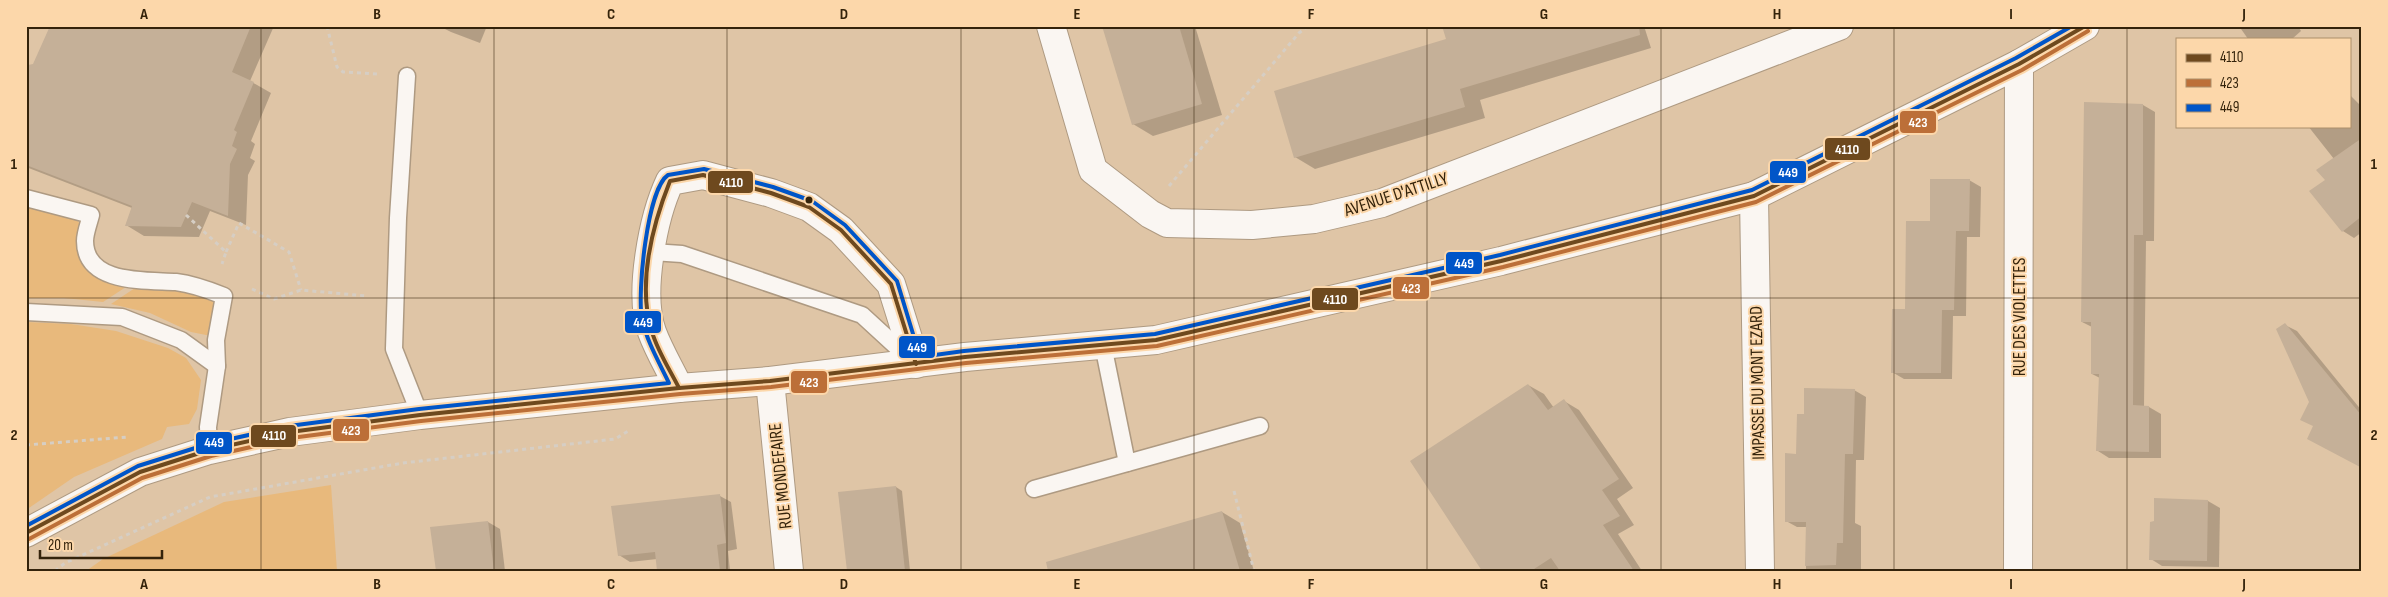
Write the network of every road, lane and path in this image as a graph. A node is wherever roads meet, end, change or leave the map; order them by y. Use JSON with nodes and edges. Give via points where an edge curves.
{"nodes":[{"id":1,"x":327,"y":26,"type":"edge"},
{"id":2,"x":1051,"y":26,"type":"edge"},
{"id":3,"x":1308,"y":26,"type":"edge"},
{"id":4,"x":1840,"y":26,"type":"edge"},
{"id":5,"x":2085,"y":26,"type":"edge"},
{"id":6,"x":2019,"y":64,"type":"junction"},
{"id":7,"x":407,"y":76,"type":"joint"},
{"id":8,"x":1754,"y":196,"type":"junction"},
{"id":9,"x":26,"y":198,"type":"edge"},
{"id":10,"x":186,"y":215,"type":"dead end"},
{"id":11,"x":1167,"y":223,"type":"junction"},
{"id":12,"x":226,"y":252,"type":"junction"},
{"id":13,"x":652,"y":252,"type":"junction"},
{"id":14,"x":220,"y":266,"type":"dead end"},
{"id":15,"x":251,"y":288,"type":"dead end"},
{"id":16,"x":301,"y":290,"type":"junction"},
{"id":17,"x":395,"y":299,"type":"junction"},
{"id":18,"x":26,"y":312,"type":"edge"},
{"id":19,"x":1103,"y":345,"type":"junction"},
{"id":20,"x":916,"y":364,"type":"junction"},
{"id":21,"x":217,"y":366,"type":"junction"},
{"id":22,"x":770,"y":381,"type":"junction"},
{"id":23,"x":679,"y":388,"type":"junction"},
{"id":24,"x":420,"y":415,"type":"junction"},
{"id":25,"x":1260,"y":426,"type":"dead end"},
{"id":26,"x":637,"y":427,"type":"dead end"},
{"id":27,"x":133,"y":436,"type":"dead end"},
{"id":28,"x":26,"y":445,"type":"edge"},
{"id":29,"x":210,"y":450,"type":"junction"},
{"id":30,"x":1127,"y":463,"type":"junction"},
{"id":31,"x":1034,"y":489,"type":"dead end"},
{"id":32,"x":1234,"y":491,"type":"dead end"},
{"id":33,"x":26,"y":533,"type":"edge"},
{"id":34,"x":55,"y":571,"type":"edge"},
{"id":35,"x":789,"y":571,"type":"edge"},
{"id":36,"x":1254,"y":571,"type":"edge"},
{"id":37,"x":1760,"y":571,"type":"edge"},
{"id":38,"x":2018,"y":571,"type":"edge"}],
"edges":[{"from":1,"to":7,"type":"path","via":[[337,67],[343,72]]},
{"from":2,"to":11,"type":"street","name":"AVENUE D'ATTILLY","via":[[1093,170],[1150,214]]},
{"from":3,"to":11,"type":"path","via":[[1169,186]]},
{"from":4,"to":11,"type":"street","name":"AVENUE D'ATTILLY","via":[[1382,203],[1314,220],[1252,224]]},
{"from":5,"to":6,"type":"street"},
{"from":6,"to":8,"type":"street"},
{"from":6,"to":38,"type":"street","name":"RUE DES VIOLETTES"},
{"from":7,"to":17,"type":"lane"},
{"from":8,"to":19,"type":"street","via":[[1501,262],[1156,340]]},
{"from":8,"to":37,"type":"street","name":"IMPASSE DU MONT EZARD"},
{"from":9,"to":21,"type":"lane","via":[[90,215],[85,242],[89,256],[97,268],[113,276],[178,282],[224,296],[216,340]]},
{"from":10,"to":12,"type":"path"},
{"from":12,"to":14,"type":"path"},
{"from":12,"to":16,"type":"path","via":[[239,223],[289,252]]},
{"from":13,"to":20,"type":"lane","via":[[682,254],[862,315]]},
{"from":13,"to":20,"type":"street","via":[[661,202],[670,182],[703,175],[809,207],[841,230],[891,284]]},
{"from":13,"to":23,"type":"street","via":[[645,296],[652,331]]},
{"from":15,"to":16,"type":"path","via":[[274,299]]},
{"from":16,"to":17,"type":"path"},
{"from":17,"to":24,"type":"lane","via":[[394,348]]},
{"from":18,"to":21,"type":"lane","via":[[122,317],[182,340]]},
{"from":19,"to":20,"type":"street"},
{"from":19,"to":30,"type":"lane"},
{"from":20,"to":22,"type":"street"},
{"from":21,"to":29,"type":"lane","via":[[208,426]]},
{"from":22,"to":23,"type":"street"},
{"from":22,"to":35,"type":"street","name":"RUE MONDEFAIRE"},
{"from":23,"to":24,"type":"street"},
{"from":24,"to":29,"type":"street","via":[[290,432]]},
{"from":25,"to":30,"type":"lane"},
{"from":26,"to":34,"type":"path","via":[[615,439],[403,463],[210,497],[64,563]]},
{"from":27,"to":28,"type":"path"},
{"from":29,"to":33,"type":"street","via":[[140,472]]},
{"from":30,"to":31,"type":"lane"},
{"from":32,"to":36,"type":"path"}]}
